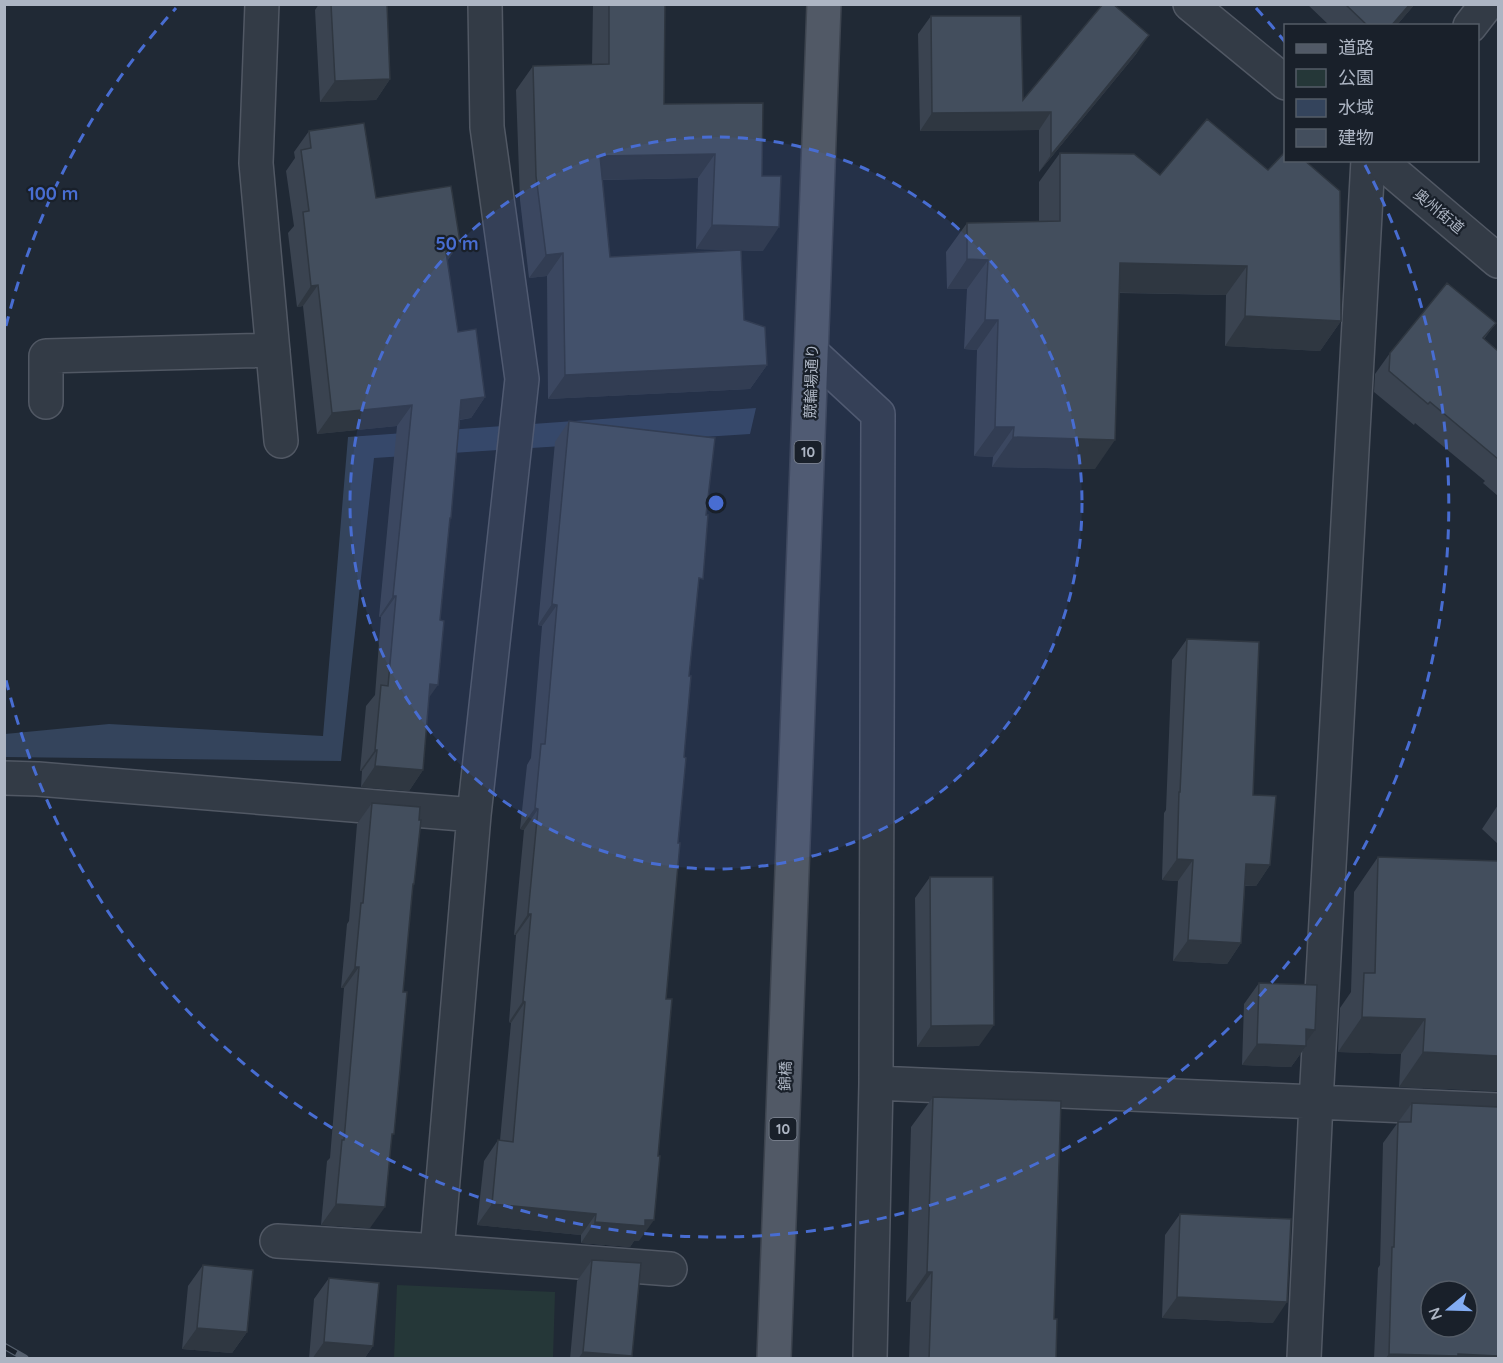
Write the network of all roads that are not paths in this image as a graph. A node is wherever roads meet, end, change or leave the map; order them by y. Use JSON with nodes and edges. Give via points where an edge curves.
{"nodes":[{"id":1,"x":262,"y":4,"type":"edge"},
{"id":2,"x":485,"y":4,"type":"edge"},
{"id":3,"x":824,"y":4,"type":"edge"},
{"id":4,"x":1190,"y":4,"type":"edge"},
{"id":5,"x":1487,"y":4,"type":"edge"},
{"id":6,"x":1472,"y":24,"type":"edge"},
{"id":7,"x":1284,"y":81,"type":"edge"},
{"id":8,"x":1368,"y":162,"type":"edge"},
{"id":9,"x":1380,"y":162,"type":"edge"},
{"id":10,"x":1498,"y":261,"type":"edge"},
{"id":11,"x":273,"y":351,"type":"junction"},
{"id":12,"x":812,"y":353,"type":"junction"},
{"id":13,"x":46,"y":402,"type":"dead end"},
{"id":14,"x":281,"y":441,"type":"dead end"},
{"id":15,"x":4,"y":778,"type":"edge"},
{"id":16,"x":474,"y":815,"type":"junction"},
{"id":17,"x":792,"y":900,"type":"joint"},
{"id":18,"x":876,"y":1083,"type":"junction"},
{"id":19,"x":1316,"y":1102,"type":"junction"},
{"id":20,"x":1498,"y":1110,"type":"edge"},
{"id":21,"x":277,"y":1241,"type":"dead end"},
{"id":22,"x":437,"y":1251,"type":"junction"},
{"id":23,"x":670,"y":1269,"type":"dead end"},
{"id":24,"x":774,"y":1359,"type":"edge"},
{"id":25,"x":870,"y":1359,"type":"edge"},
{"id":26,"x":1304,"y":1359,"type":"edge"}],
"edges":[{"from":1,"to":11,"type":"street","via":[[256,163]]},
{"from":2,"to":16,"type":"street","via":[[487,127],[522,379]]},
{"from":3,"to":12,"type":"main road","name":"競輪場通り","number":"10"},
{"from":4,"to":7,"type":"street"},
{"from":5,"to":6,"type":"street"},
{"from":8,"to":19,"type":"street"},
{"from":9,"to":10,"type":"street","name":"奥州街道"},
{"from":11,"to":13,"type":"street","via":[[46,356]]},
{"from":11,"to":14,"type":"street"},
{"from":12,"to":17,"type":"main road","name":"競輪場通り","number":"10"},
{"from":12,"to":18,"type":"street","via":[[878,414]]},
{"from":15,"to":16,"type":"street"},
{"from":16,"to":22,"type":"street"},
{"from":17,"to":24,"type":"main road","name":"錦橋","number":"10"},
{"from":18,"to":19,"type":"street"},
{"from":18,"to":25,"type":"street"},
{"from":19,"to":20,"type":"street"},
{"from":19,"to":26,"type":"street"},
{"from":21,"to":22,"type":"street"},
{"from":22,"to":23,"type":"street"}]}
